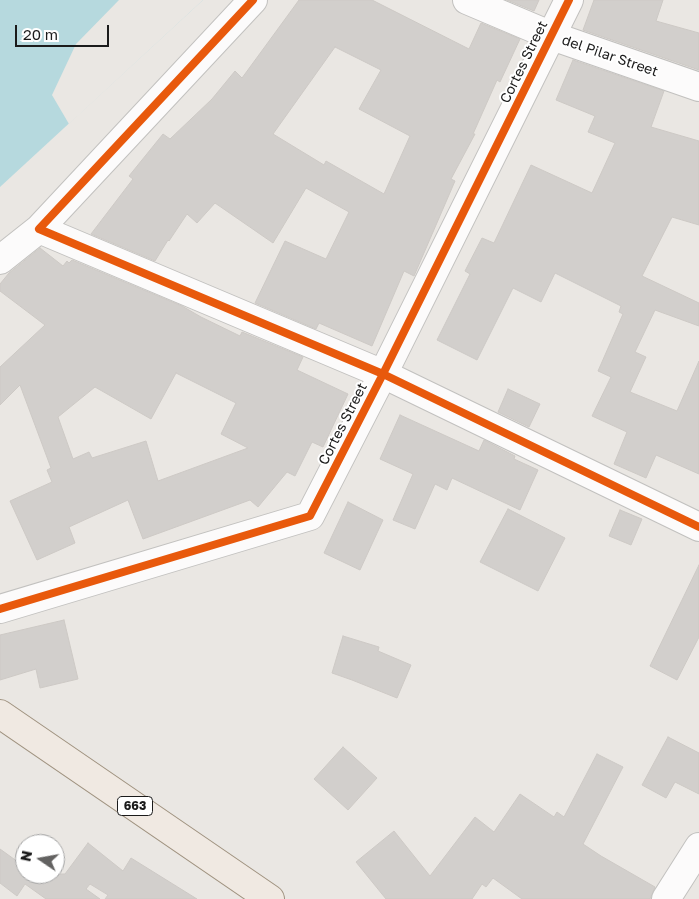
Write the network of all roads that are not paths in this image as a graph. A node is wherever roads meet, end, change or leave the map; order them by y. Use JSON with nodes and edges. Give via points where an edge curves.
{"nodes":[{"id":1,"x":253,"y":0,"type":"edge"},
{"id":2,"x":467,"y":0,"type":"edge"},
{"id":3,"x":569,"y":0,"type":"edge"},
{"id":4,"x":552,"y":36,"type":"junction"},
{"id":5,"x":699,"y":87,"type":"edge"},
{"id":6,"x":38,"y":229,"type":"junction"},
{"id":7,"x":0,"y":260,"type":"edge"},
{"id":8,"x":383,"y":374,"type":"junction"},
{"id":9,"x":699,"y":527,"type":"edge"},
{"id":10,"x":0,"y":609,"type":"edge"},
{"id":11,"x":0,"y":714,"type":"edge"},
{"id":12,"x":699,"y":847,"type":"edge"},
{"id":13,"x":270,"y":899,"type":"edge"},
{"id":14,"x":666,"y":899,"type":"edge"}],
"edges":[{"from":1,"to":6,"type":"street"},
{"from":2,"to":4,"type":"street","name":"del Pilar Street"},
{"from":3,"to":4,"type":"street","name":"Cortes Street"},
{"from":4,"to":5,"type":"street","name":"del Pilar Street"},
{"from":4,"to":8,"type":"street","name":"Cortes Street"},
{"from":6,"to":7,"type":"street"},
{"from":6,"to":8,"type":"street"},
{"from":8,"to":9,"type":"street"},
{"from":8,"to":10,"type":"street","name":"Cortes Street","via":[[310,516]]},
{"from":11,"to":13,"type":"main road","number":"663"},
{"from":12,"to":14,"type":"street"}]}
